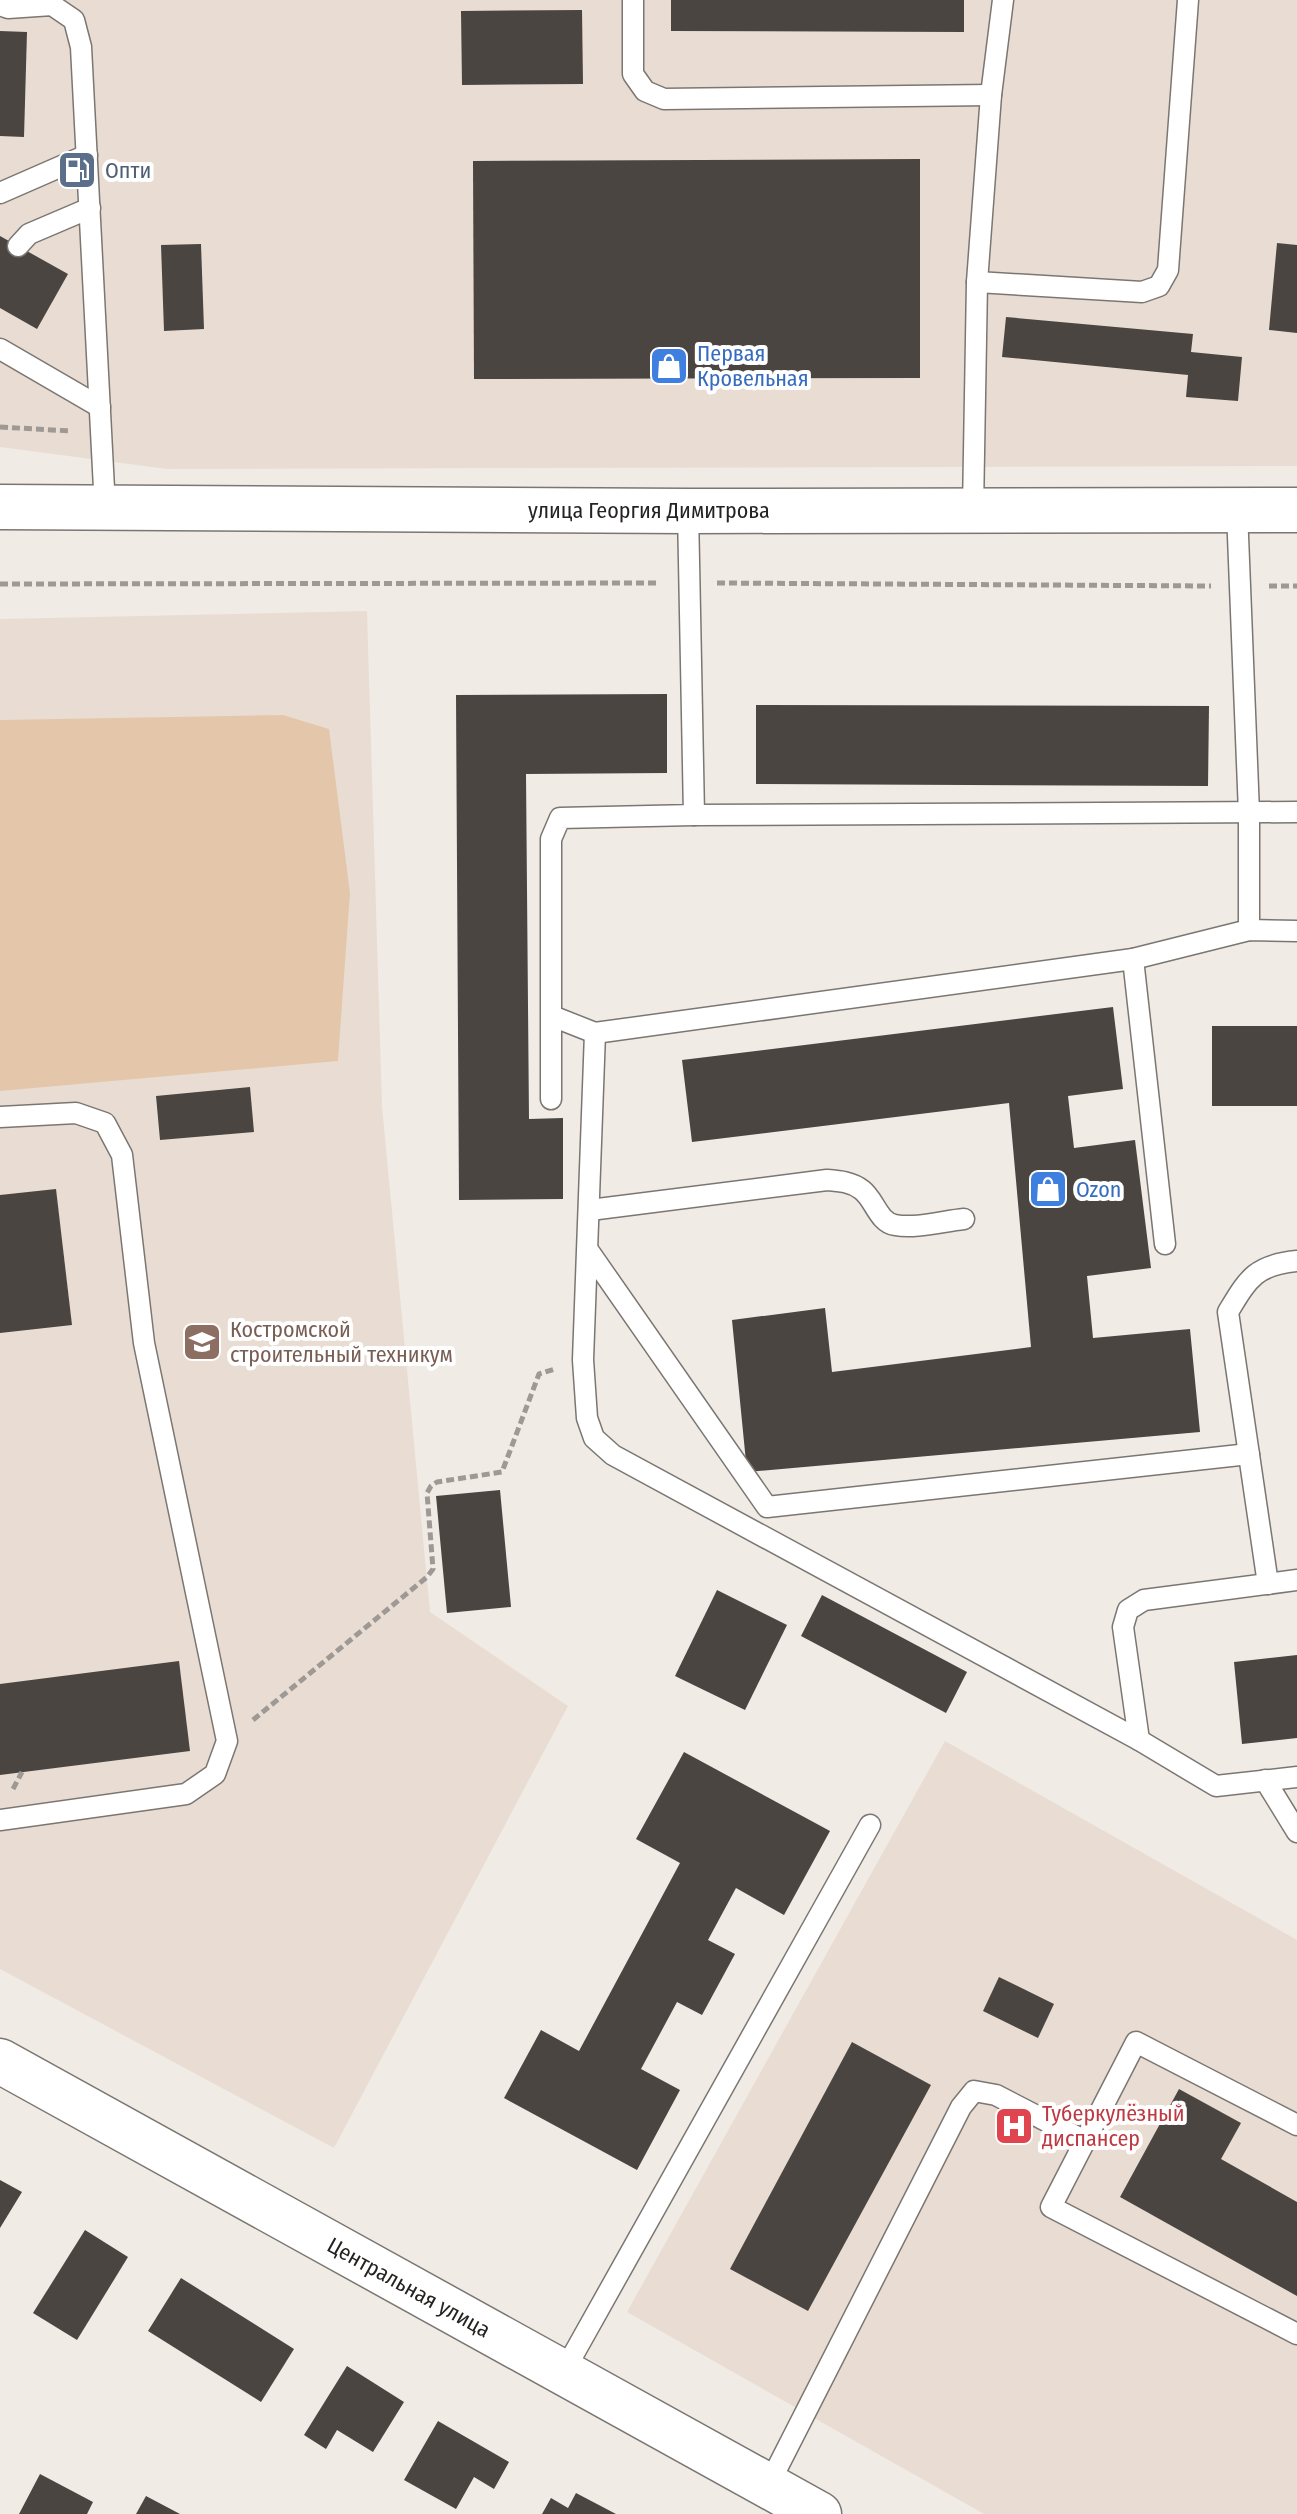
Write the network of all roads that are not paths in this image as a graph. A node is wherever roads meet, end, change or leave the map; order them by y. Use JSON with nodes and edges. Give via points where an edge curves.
{"nodes":[{"id":1,"x":633,"y":0,"type":"edge"},
{"id":2,"x":1003,"y":0,"type":"edge"},
{"id":3,"x":1188,"y":0,"type":"edge"},
{"id":4,"x":0,"y":5,"type":"edge"},
{"id":5,"x":991,"y":95,"type":"junction"},
{"id":6,"x":87,"y":155,"type":"junction"},
{"id":7,"x":0,"y":193,"type":"edge"},
{"id":8,"x":90,"y":208,"type":"junction"},
{"id":9,"x":18,"y":246,"type":"dead end"},
{"id":10,"x":977,"y":282,"type":"junction"},
{"id":11,"x":0,"y":349,"type":"edge"},
{"id":12,"x":100,"y":407,"type":"junction"},
{"id":13,"x":0,"y":507,"type":"edge"},
{"id":14,"x":105,"y":508,"type":"junction"},
{"id":15,"x":973,"y":509,"type":"junction"},
{"id":16,"x":1297,"y":510,"type":"edge"},
{"id":17,"x":688,"y":511,"type":"junction"},
{"id":18,"x":1237,"y":511,"type":"junction"},
{"id":19,"x":1297,"y":812,"type":"edge"},
{"id":20,"x":1249,"y":813,"type":"junction"},
{"id":21,"x":694,"y":815,"type":"junction"},
{"id":22,"x":1249,"y":930,"type":"junction"},
{"id":23,"x":1297,"y":931,"type":"edge"},
{"id":24,"x":1133,"y":959,"type":"junction"},
{"id":25,"x":552,"y":1016,"type":"junction"},
{"id":26,"x":595,"y":1033,"type":"junction"},
{"id":27,"x":551,"y":1099,"type":"dead end"},
{"id":28,"x":0,"y":1117,"type":"edge"},
{"id":29,"x":590,"y":1210,"type":"junction"},
{"id":30,"x":964,"y":1219,"type":"dead end"},
{"id":31,"x":1165,"y":1244,"type":"dead end"},
{"id":32,"x":588,"y":1250,"type":"junction"},
{"id":33,"x":1297,"y":1261,"type":"edge"},
{"id":34,"x":1249,"y":1454,"type":"junction"},
{"id":35,"x":767,"y":1507,"type":"junction"},
{"id":36,"x":789,"y":1551,"type":"junction"},
{"id":37,"x":1297,"y":1580,"type":"edge"},
{"id":38,"x":1268,"y":1584,"type":"junction"},
{"id":39,"x":1139,"y":1740,"type":"junction"},
{"id":40,"x":1297,"y":1777,"type":"edge"},
{"id":41,"x":1265,"y":1780,"type":"junction"},
{"id":42,"x":0,"y":1820,"type":"edge"},
{"id":43,"x":870,"y":1825,"type":"dead end"},
{"id":44,"x":1297,"y":1832,"type":"edge"},
{"id":45,"x":0,"y":2061,"type":"edge"},
{"id":46,"x":1297,"y":2125,"type":"edge"},
{"id":47,"x":1085,"y":2141,"type":"junction"},
{"id":48,"x":1297,"y":2334,"type":"edge"},
{"id":49,"x":563,"y":2373,"type":"junction"},
{"id":50,"x":768,"y":2486,"type":"junction"},
{"id":51,"x":819,"y":2514,"type":"edge"}],
"edges":[{"from":1,"to":5,"type":"lane","via":[[633,74],[645,91],[664,99]]},
{"from":2,"to":5,"type":"lane"},
{"from":3,"to":10,"type":"lane","via":[[1168,270],[1159,286],[1142,292]]},
{"from":4,"to":6,"type":"lane","via":[[52,5],[74,20],[81,47]]},
{"from":5,"to":10,"type":"lane"},
{"from":6,"to":7,"type":"lane"},
{"from":6,"to":8,"type":"lane"},
{"from":8,"to":9,"type":"lane","via":[[29,234]]},
{"from":8,"to":12,"type":"lane"},
{"from":10,"to":15,"type":"lane"},
{"from":11,"to":12,"type":"lane"},
{"from":12,"to":14,"type":"lane"},
{"from":13,"to":14,"type":"main road","name":"улица Георгия Димитрова"},
{"from":14,"to":17,"type":"main road","name":"улица Георгия Димитрова"},
{"from":15,"to":17,"type":"main road","name":"улица Георгия Димитрова"},
{"from":15,"to":18,"type":"main road","name":"улица Георгия Димитрова"},
{"from":16,"to":18,"type":"main road","name":"улица Георгия Димитрова"},
{"from":17,"to":21,"type":"lane"},
{"from":18,"to":20,"type":"lane"},
{"from":19,"to":20,"type":"lane"},
{"from":20,"to":21,"type":"lane"},
{"from":20,"to":22,"type":"lane"},
{"from":21,"to":25,"type":"lane","via":[[560,818],[551,839]]},
{"from":22,"to":23,"type":"lane"},
{"from":22,"to":24,"type":"lane"},
{"from":24,"to":26,"type":"lane"},
{"from":24,"to":31,"type":"lane"},
{"from":25,"to":26,"type":"lane"},
{"from":25,"to":27,"type":"lane"},
{"from":26,"to":29,"type":"lane"},
{"from":28,"to":42,"type":"lane","via":[[76,1113],[105,1123],[122,1155],[144,1343],[227,1741],[215,1774],[186,1794]]},
{"from":29,"to":30,"type":"lane","via":[[827,1180],[847,1181],[861,1189],[881,1218],[893,1225]]},
{"from":29,"to":32,"type":"lane"},
{"from":32,"to":35,"type":"lane"},
{"from":32,"to":36,"type":"lane","via":[[583,1360],[587,1418],[594,1438],[613,1455]]},
{"from":33,"to":34,"type":"lane","via":[[1278,1263],[1248,1279],[1228,1312]]},
{"from":34,"to":35,"type":"lane"},
{"from":34,"to":38,"type":"lane"},
{"from":35,"to":36,"type":"lane"},
{"from":36,"to":39,"type":"lane"},
{"from":37,"to":38,"type":"lane"},
{"from":38,"to":39,"type":"lane","via":[[1144,1600],[1128,1610],[1123,1627]]},
{"from":39,"to":41,"type":"lane","via":[[1216,1786]]},
{"from":40,"to":41,"type":"lane"},
{"from":41,"to":44,"type":"lane"},
{"from":43,"to":49,"type":"lane"},
{"from":45,"to":49,"type":"main road","name":"Центральная улица"},
{"from":46,"to":47,"type":"lane","via":[[1136,2042]]},
{"from":47,"to":48,"type":"lane","via":[[1051,2207]]},
{"from":47,"to":50,"type":"lane","via":[[996,2095],[974,2091],[961,2107]]},
{"from":49,"to":50,"type":"main road","name":"Центральная улица"},
{"from":50,"to":51,"type":"main road","name":"Центральная улица"}]}
